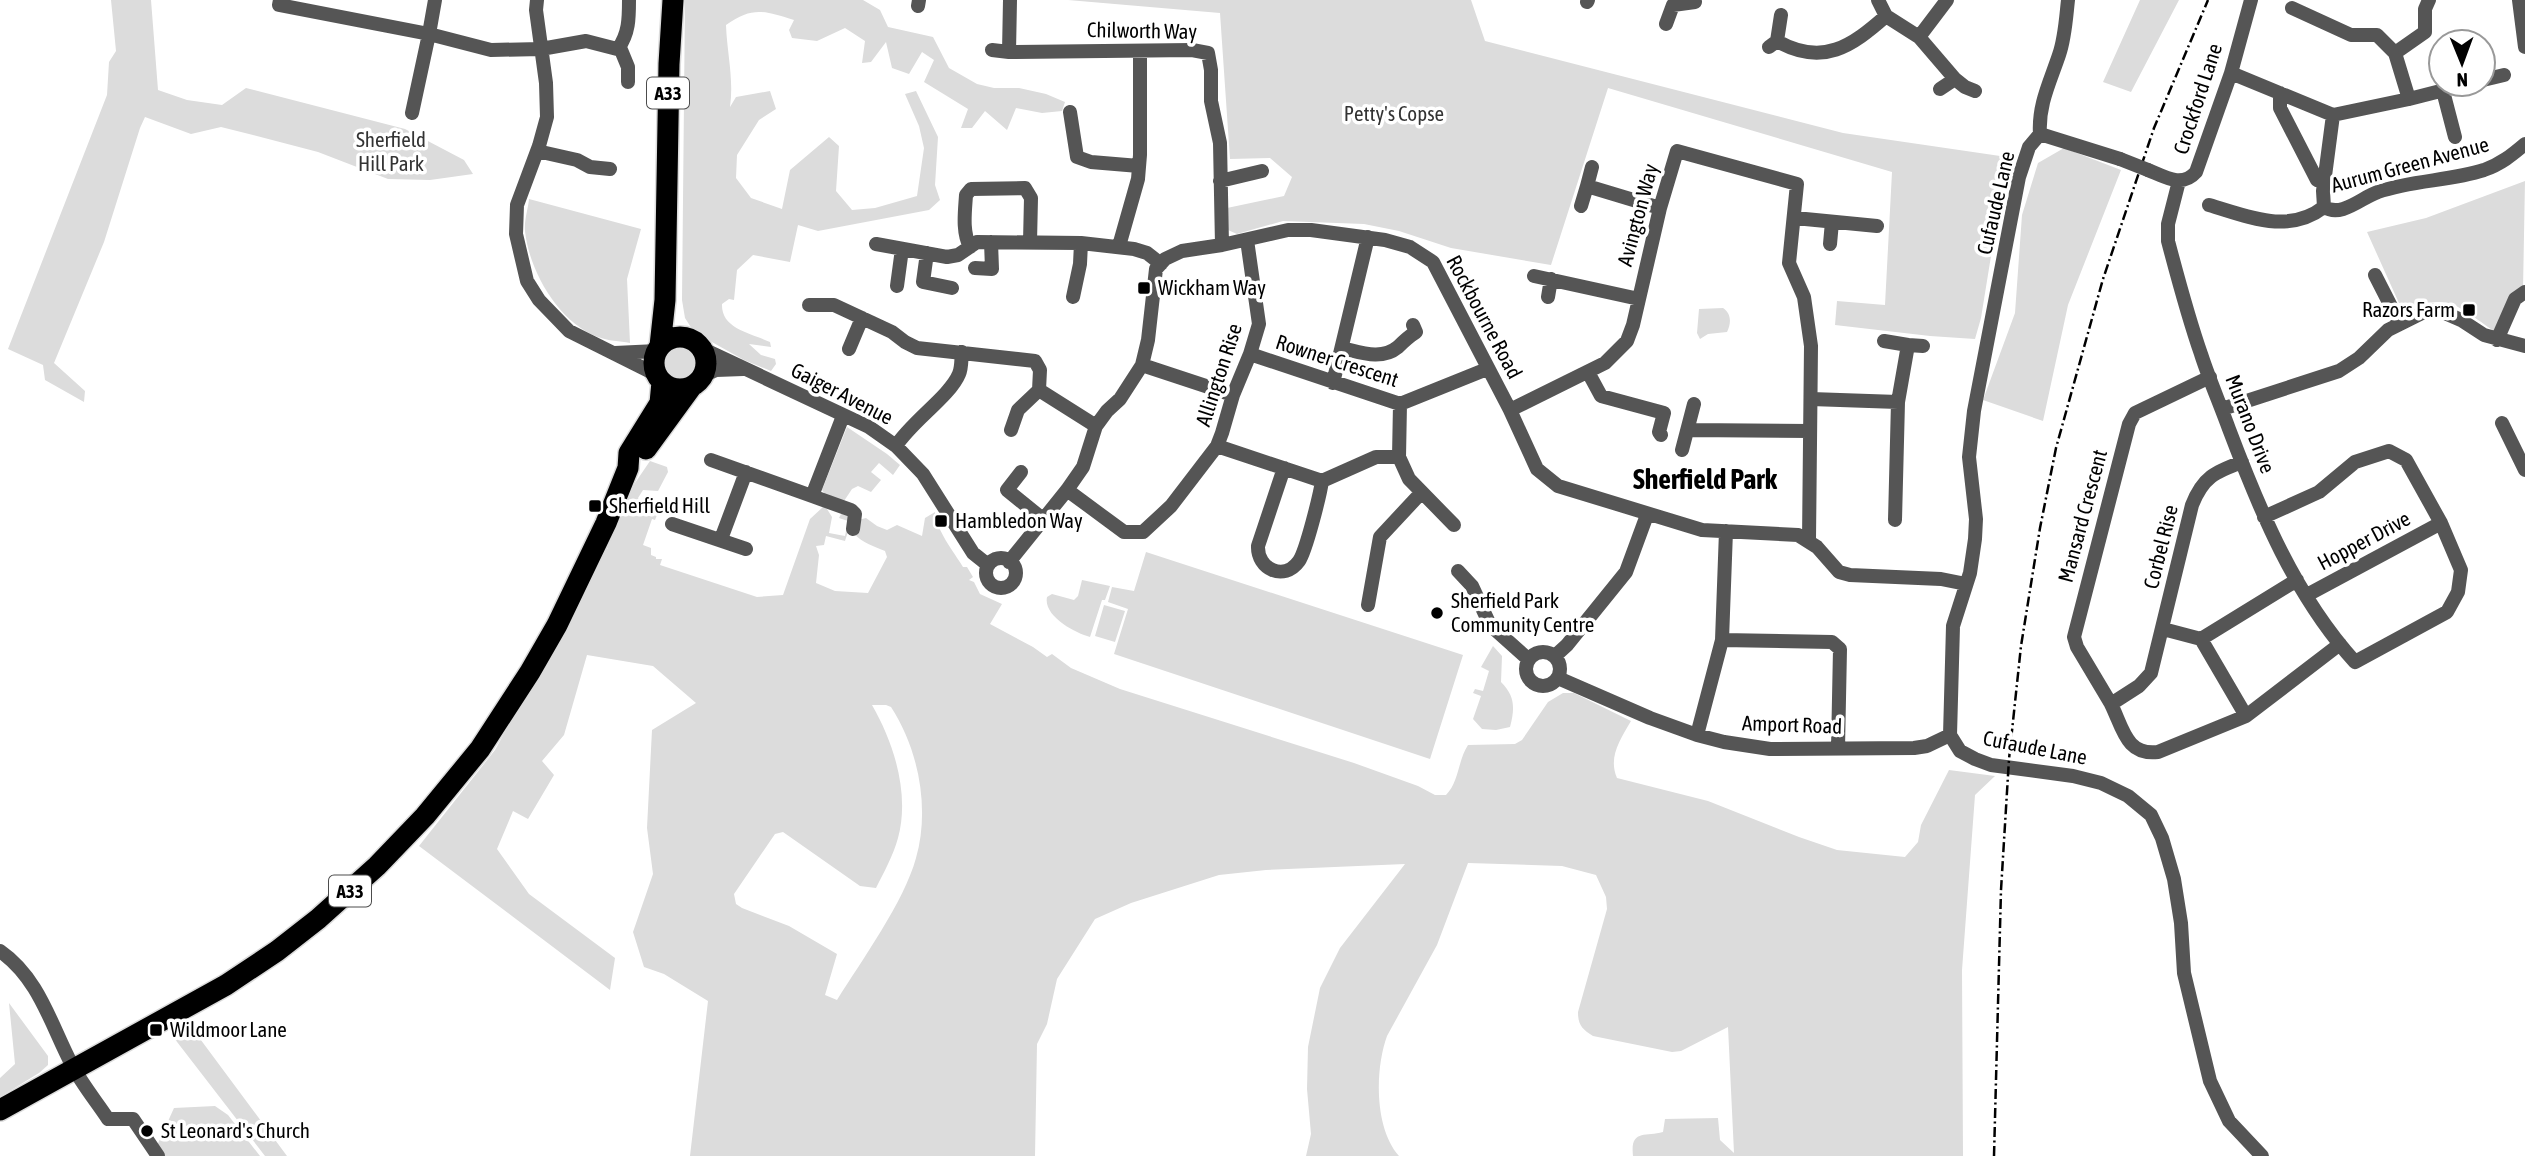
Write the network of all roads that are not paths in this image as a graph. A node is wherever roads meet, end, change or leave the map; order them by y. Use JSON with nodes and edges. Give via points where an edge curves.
{"nodes":[{"id":1,"x":280,"y":0,"type":"edge"},
{"id":2,"x":435,"y":0,"type":"edge"},
{"id":3,"x":537,"y":0,"type":"edge"},
{"id":4,"x":629,"y":0,"type":"edge"},
{"id":5,"x":673,"y":0,"type":"edge"},
{"id":6,"x":1010,"y":0,"type":"edge"},
{"id":7,"x":1878,"y":0,"type":"edge"},
{"id":8,"x":1947,"y":0,"type":"edge"},
{"id":9,"x":2068,"y":0,"type":"edge"},
{"id":10,"x":2251,"y":0,"type":"edge"},
{"id":11,"x":2429,"y":0,"type":"edge"},
{"id":12,"x":2519,"y":0,"type":"edge"},
{"id":13,"x":1672,"y":2,"type":"edge"},
{"id":14,"x":1695,"y":2,"type":"dead end"},
{"id":15,"x":2292,"y":9,"type":"dead end"},
{"id":16,"x":1781,"y":15,"type":"dead end"},
{"id":17,"x":1886,"y":16,"type":"junction"},
{"id":18,"x":1666,"y":24,"type":"dead end"},
{"id":19,"x":429,"y":34,"type":"junction"},
{"id":20,"x":1919,"y":37,"type":"junction"},
{"id":21,"x":2525,"y":47,"type":"edge"},
{"id":22,"x":541,"y":49,"type":"junction"},
{"id":23,"x":618,"y":49,"type":"junction"},
{"id":24,"x":992,"y":50,"type":"dead end"},
{"id":25,"x":1140,"y":51,"type":"junction"},
{"id":26,"x":1009,"y":52,"type":"junction"},
{"id":27,"x":2395,"y":53,"type":"junction"},
{"id":28,"x":2231,"y":74,"type":"junction"},
{"id":29,"x":2504,"y":75,"type":"dead end"},
{"id":30,"x":2497,"y":77,"type":"edge"},
{"id":31,"x":1955,"y":79,"type":"junction"},
{"id":32,"x":628,"y":82,"type":"dead end"},
{"id":33,"x":1940,"y":89,"type":"dead end"},
{"id":34,"x":1975,"y":91,"type":"dead end"},
{"id":35,"x":2280,"y":93,"type":"junction"},
{"id":36,"x":2427,"y":94,"type":"edge"},
{"id":37,"x":2445,"y":98,"type":"edge"},
{"id":38,"x":2409,"y":99,"type":"junction"},
{"id":39,"x":1070,"y":112,"type":"dead end"},
{"id":40,"x":412,"y":113,"type":"dead end"},
{"id":41,"x":2333,"y":115,"type":"junction"},
{"id":42,"x":2040,"y":134,"type":"junction"},
{"id":43,"x":2455,"y":137,"type":"dead end"},
{"id":44,"x":2525,"y":144,"type":"edge"},
{"id":45,"x":537,"y":151,"type":"junction"},
{"id":46,"x":1139,"y":166,"type":"junction"},
{"id":47,"x":1592,"y":167,"type":"dead end"},
{"id":48,"x":610,"y":169,"type":"dead end"},
{"id":49,"x":1262,"y":172,"type":"dead end"},
{"id":50,"x":1220,"y":181,"type":"junction"},
{"id":51,"x":2179,"y":181,"type":"junction"},
{"id":52,"x":2323,"y":182,"type":"junction"},
{"id":53,"x":1587,"y":186,"type":"junction"},
{"id":54,"x":2208,"y":205,"type":"dead end"},
{"id":55,"x":1581,"y":206,"type":"dead end"},
{"id":56,"x":2324,"y":207,"type":"junction"},
{"id":57,"x":1660,"y":208,"type":"junction"},
{"id":58,"x":1795,"y":218,"type":"junction"},
{"id":59,"x":1832,"y":222,"type":"junction"},
{"id":60,"x":1877,"y":226,"type":"dead end"},
{"id":61,"x":1368,"y":237,"type":"junction"},
{"id":62,"x":1247,"y":240,"type":"junction"},
{"id":63,"x":991,"y":242,"type":"junction"},
{"id":64,"x":1030,"y":242,"type":"junction"},
{"id":65,"x":1081,"y":243,"type":"junction"},
{"id":66,"x":876,"y":244,"type":"dead end"},
{"id":67,"x":1830,"y":244,"type":"dead end"},
{"id":68,"x":1222,"y":245,"type":"junction"},
{"id":69,"x":1119,"y":246,"type":"junction"},
{"id":70,"x":970,"y":247,"type":"junction"},
{"id":71,"x":902,"y":249,"type":"junction"},
{"id":72,"x":927,"y":253,"type":"junction"},
{"id":73,"x":1161,"y":264,"type":"junction"},
{"id":74,"x":975,"y":268,"type":"dead end"},
{"id":75,"x":2375,"y":275,"type":"dead end"},
{"id":76,"x":1534,"y":276,"type":"dead end"},
{"id":77,"x":1551,"y":279,"type":"junction"},
{"id":78,"x":897,"y":286,"type":"dead end"},
{"id":79,"x":952,"y":288,"type":"dead end"},
{"id":80,"x":2525,"y":292,"type":"edge"},
{"id":81,"x":1073,"y":297,"type":"dead end"},
{"id":82,"x":1548,"y":297,"type":"dead end"},
{"id":83,"x":1639,"y":299,"type":"junction"},
{"id":84,"x":665,"y":300,"type":"junction"},
{"id":85,"x":809,"y":305,"type":"dead end"},
{"id":86,"x":862,"y":318,"type":"junction"},
{"id":87,"x":2400,"y":324,"type":"junction"},
{"id":88,"x":1413,"y":325,"type":"dead end"},
{"id":89,"x":2497,"y":340,"type":"junction"},
{"id":90,"x":1884,"y":341,"type":"dead end"},
{"id":91,"x":693,"y":343,"type":"junction"},
{"id":92,"x":1908,"y":345,"type":"junction"},
{"id":93,"x":1923,"y":346,"type":"dead end"},
{"id":94,"x":2525,"y":346,"type":"edge"},
{"id":95,"x":659,"y":348,"type":"junction"},
{"id":96,"x":1342,"y":348,"type":"junction"},
{"id":97,"x":851,"y":349,"type":"dead end"},
{"id":98,"x":962,"y":352,"type":"junction"},
{"id":99,"x":614,"y":353,"type":"junction"},
{"id":100,"x":1250,"y":354,"type":"junction"},
{"id":101,"x":1142,"y":365,"type":"junction"},
{"id":102,"x":744,"y":369,"type":"junction"},
{"id":103,"x":1487,"y":369,"type":"junction"},
{"id":104,"x":1588,"y":372,"type":"junction"},
{"id":105,"x":2210,"y":377,"type":"junction"},
{"id":106,"x":659,"y":379,"type":"junction"},
{"id":107,"x":698,"y":381,"type":"junction"},
{"id":108,"x":1333,"y":383,"type":"junction"},
{"id":109,"x":1039,"y":390,"type":"junction"},
{"id":110,"x":1233,"y":395,"type":"junction"},
{"id":111,"x":1811,"y":399,"type":"junction"},
{"id":112,"x":1898,"y":402,"type":"junction"},
{"id":113,"x":1399,"y":404,"type":"junction"},
{"id":114,"x":1694,"y":404,"type":"dead end"},
{"id":115,"x":2222,"y":409,"type":"junction"},
{"id":116,"x":1510,"y":410,"type":"junction"},
{"id":117,"x":843,"y":415,"type":"junction"},
{"id":118,"x":2502,"y":423,"type":"dead end"},
{"id":119,"x":1096,"y":426,"type":"junction"},
{"id":120,"x":1011,"y":430,"type":"dead end"},
{"id":121,"x":1688,"y":430,"type":"junction"},
{"id":122,"x":1811,"y":431,"type":"junction"},
{"id":123,"x":1661,"y":435,"type":"dead end"},
{"id":124,"x":896,"y":446,"type":"junction"},
{"id":125,"x":1217,"y":446,"type":"junction"},
{"id":126,"x":1682,"y":450,"type":"dead end"},
{"id":127,"x":1399,"y":457,"type":"junction"},
{"id":128,"x":711,"y":460,"type":"dead end"},
{"id":129,"x":2242,"y":462,"type":"junction"},
{"id":130,"x":1284,"y":467,"type":"junction"},
{"id":131,"x":628,"y":468,"type":"junction"},
{"id":132,"x":2525,"y":470,"type":"edge"},
{"id":133,"x":746,"y":472,"type":"junction"},
{"id":134,"x":1021,"y":472,"type":"dead end"},
{"id":135,"x":1322,"y":481,"type":"junction"},
{"id":136,"x":1067,"y":490,"type":"junction"},
{"id":137,"x":1421,"y":494,"type":"junction"},
{"id":138,"x":812,"y":496,"type":"junction"},
{"id":139,"x":1912,"y":502,"type":"dead end"},
{"id":140,"x":1896,"y":503,"type":"junction"},
{"id":141,"x":1647,"y":515,"type":"junction"},
{"id":142,"x":2264,"y":517,"type":"junction"},
{"id":143,"x":1044,"y":520,"type":"junction"},
{"id":144,"x":1895,"y":520,"type":"dead end"},
{"id":145,"x":2441,"y":523,"type":"junction"},
{"id":146,"x":671,"y":524,"type":"dead end"},
{"id":147,"x":1454,"y":525,"type":"dead end"},
{"id":148,"x":853,"y":529,"type":"dead end"},
{"id":149,"x":1726,"y":531,"type":"junction"},
{"id":150,"x":721,"y":540,"type":"junction"},
{"id":151,"x":1809,"y":540,"type":"junction"},
{"id":152,"x":746,"y":549,"type":"dead end"},
{"id":153,"x":1010,"y":562,"type":"junction"},
{"id":154,"x":988,"y":565,"type":"junction"},
{"id":155,"x":1458,"y":571,"type":"dead end"},
{"id":156,"x":2297,"y":580,"type":"junction"},
{"id":157,"x":1966,"y":584,"type":"junction"},
{"id":158,"x":2307,"y":595,"type":"junction"},
{"id":159,"x":1368,"y":605,"type":"dead end"},
{"id":160,"x":2163,"y":629,"type":"junction"},
{"id":161,"x":2201,"y":639,"type":"junction"},
{"id":162,"x":1722,"y":640,"type":"junction"},
{"id":163,"x":2340,"y":644,"type":"junction"},
{"id":164,"x":1555,"y":656,"type":"junction"},
{"id":165,"x":1528,"y":659,"type":"junction"},
{"id":166,"x":1558,"y":678,"type":"junction"},
{"id":167,"x":2111,"y":704,"type":"junction"},
{"id":168,"x":2246,"y":716,"type":"junction"},
{"id":169,"x":1950,"y":735,"type":"junction"},
{"id":170,"x":1697,"y":736,"type":"junction"},
{"id":171,"x":1838,"y":748,"type":"junction"},
{"id":172,"x":0,"y":951,"type":"edge"},
{"id":173,"x":74,"y":1068,"type":"junction"},
{"id":174,"x":0,"y":1110,"type":"edge"},
{"id":175,"x":158,"y":1156,"type":"edge"},
{"id":176,"x":2262,"y":1156,"type":"edge"}],
"edges":[{"from":1,"to":19,"type":"street","via":[[279,5]]},
{"from":2,"to":19,"type":"street"},
{"from":3,"to":22,"type":"street"},
{"from":4,"to":23,"type":"street","via":[[629,24]]},
{"from":5,"to":84,"type":"highway","number":"A33"},
{"from":6,"to":26,"type":"street"},
{"from":7,"to":17,"type":"street"},
{"from":8,"to":20,"type":"street"},
{"from":9,"to":42,"type":"street","via":[[2060,52],[2039,117]]},
{"from":10,"to":28,"type":"street","name":"Crockford Lane"},
{"from":11,"to":27,"type":"street","via":[[2425,32]]},
{"from":12,"to":21,"type":"street"},
{"from":13,"to":14,"type":"street"},
{"from":13,"to":18,"type":"street"},
{"from":15,"to":27,"type":"street","via":[[2351,35],[2377,35]]},
{"from":16,"to":17,"type":"street","via":[[1773,44],[1831,52],[1845,48]]},
{"from":17,"to":20,"type":"street"},
{"from":19,"to":22,"type":"street","via":[[491,50]]},
{"from":19,"to":40,"type":"street"},
{"from":20,"to":31,"type":"street"},
{"from":22,"to":23,"type":"street","via":[[586,41]]},
{"from":22,"to":45,"type":"street","via":[[547,117]]},
{"from":23,"to":32,"type":"street","via":[[628,67]]},
{"from":24,"to":26,"type":"street","name":"Chilworth Way"},
{"from":25,"to":26,"type":"street","name":"Chilworth Way"},
{"from":25,"to":46,"type":"street"},
{"from":25,"to":50,"type":"street","name":"Chilworth Way","via":[[1201,51],[1209,56]]},
{"from":27,"to":38,"type":"street"},
{"from":28,"to":35,"type":"street"},
{"from":28,"to":51,"type":"street","name":"Crockford Lane","via":[[2198,168]]},
{"from":29,"to":30,"type":"street"},
{"from":31,"to":33,"type":"street"},
{"from":31,"to":34,"type":"street"},
{"from":35,"to":41,"type":"street"},
{"from":35,"to":52,"type":"street","name":"Aurum Green Avenue","via":[[2280,107],[2317,180]]},
{"from":36,"to":38,"type":"street"},
{"from":37,"to":43,"type":"street"},
{"from":38,"to":41,"type":"street"},
{"from":39,"to":46,"type":"street","via":[[1077,157]]},
{"from":41,"to":52,"type":"street","name":"Aurum Green Avenue"},
{"from":42,"to":51,"type":"street","name":"Crockford Lane","bridge":true},
{"from":42,"to":157,"type":"street","name":"Cufaude Lane","via":[[2029,148],[2019,177],[1974,411],[1969,457],[1976,519]]},
{"from":44,"to":56,"type":"street","name":"Aurum Green Avenue","via":[[2507,160],[2484,170],[2377,192],[2338,209]]},
{"from":45,"to":48,"type":"street"},
{"from":45,"to":99,"type":"street","via":[[517,205],[516,234],[527,281],[569,331]]},
{"from":46,"to":69,"type":"street"},
{"from":47,"to":53,"type":"street"},
{"from":49,"to":50,"type":"street"},
{"from":50,"to":68,"type":"street","name":"Chilworth Way"},
{"from":51,"to":105,"type":"street","name":"Murano Drive","via":[[2168,241]]},
{"from":52,"to":56,"type":"street","name":"Aurum Green Avenue"},
{"from":53,"to":55,"type":"street"},
{"from":53,"to":57,"type":"street"},
{"from":54,"to":56,"type":"street","via":[[2267,222],[2300,219]]},
{"from":57,"to":58,"type":"street","name":"Avington Way","via":[[1677,150],[1797,184]]},
{"from":57,"to":83,"type":"street","name":"Avington Way"},
{"from":58,"to":59,"type":"street"},
{"from":58,"to":111,"type":"street","name":"Avington Way","via":[[1789,262],[1808,315]]},
{"from":59,"to":60,"type":"street"},
{"from":59,"to":67,"type":"street"},
{"from":61,"to":62,"type":"street","name":"Rockbourne Road","via":[[1288,230]]},
{"from":61,"to":96,"type":"street"},
{"from":61,"to":103,"type":"street","name":"Rockbourne Road","via":[[1410,247],[1433,262]]},
{"from":62,"to":68,"type":"street","name":"Rockbourne Road"},
{"from":62,"to":100,"type":"street","name":"Allington Rise","via":[[1259,324]]},
{"from":63,"to":64,"type":"street"},
{"from":63,"to":70,"type":"street"},
{"from":63,"to":74,"type":"street","via":[[992,269]]},
{"from":64,"to":65,"type":"street"},
{"from":64,"to":70,"type":"street","via":[[1031,198],[1025,188],[971,189],[965,205],[965,239]]},
{"from":65,"to":69,"type":"street"},
{"from":65,"to":81,"type":"street"},
{"from":66,"to":71,"type":"street"},
{"from":68,"to":73,"type":"street","name":"Rockbourne Road","via":[[1181,251]]},
{"from":69,"to":73,"type":"street","via":[[1147,253]]},
{"from":70,"to":72,"type":"street","via":[[947,257]]},
{"from":71,"to":72,"type":"street"},
{"from":71,"to":78,"type":"street"},
{"from":72,"to":79,"type":"street","via":[[923,282]]},
{"from":73,"to":101,"type":"street","via":[[1156,269]]},
{"from":75,"to":87,"type":"street"},
{"from":76,"to":77,"type":"street"},
{"from":77,"to":82,"type":"street"},
{"from":77,"to":83,"type":"street"},
{"from":80,"to":89,"type":"street","via":[[2515,299]]},
{"from":83,"to":104,"type":"street","name":"Avington Way","via":[[1627,341],[1605,363]]},
{"from":84,"to":91,"type":"highway","number":"A33","via":[[677,326]]},
{"from":84,"to":95,"type":"highway","number":"A33"},
{"from":85,"to":86,"type":"street","via":[[834,305]]},
{"from":86,"to":97,"type":"street"},
{"from":86,"to":98,"type":"street","via":[[910,345]]},
{"from":87,"to":89,"type":"street","via":[[2438,310]]},
{"from":87,"to":115,"type":"street","via":[[2339,371]]},
{"from":88,"to":96,"type":"street","via":[[1416,332],[1382,354]]},
{"from":89,"to":94,"type":"street"},
{"from":90,"to":92,"type":"street"},
{"from":91,"to":95,"type":"highway","via":[[673,338]]},
{"from":91,"to":102,"type":"street","name":"Gaiger Avenue"},
{"from":91,"to":107,"type":"highway","via":[[706,360]]},
{"from":92,"to":93,"type":"street"},
{"from":92,"to":112,"type":"street"},
{"from":95,"to":99,"type":"street"},
{"from":95,"to":106,"type":"highway","via":[[654,363]]},
{"from":96,"to":108,"type":"street"},
{"from":98,"to":109,"type":"street","via":[[1035,361],[1040,370]]},
{"from":98,"to":124,"type":"street","via":[[959,375]]},
{"from":99,"to":106,"type":"street"},
{"from":100,"to":108,"type":"street","name":"Rowner Crescent"},
{"from":100,"to":110,"type":"street","name":"Allington Rise"},
{"from":101,"to":110,"type":"street"},
{"from":101,"to":119,"type":"street"},
{"from":102,"to":107,"type":"street","via":[[716,370]]},
{"from":102,"to":117,"type":"street","name":"Gaiger Avenue"},
{"from":103,"to":113,"type":"street","name":"Rowner Crescent"},
{"from":103,"to":116,"type":"street","name":"Rockbourne Road"},
{"from":104,"to":116,"type":"street","name":"Avington Way"},
{"from":104,"to":123,"type":"street","via":[[1601,396],[1664,413]]},
{"from":105,"to":115,"type":"street","name":"Murano Drive"},
{"from":105,"to":167,"type":"street","name":"Mansard Crescent","via":[[2135,413],[2129,424],[2074,637]]},
{"from":106,"to":107,"type":"highway","via":[[675,389]]},
{"from":106,"to":131,"type":"highway","number":"A33","via":[[660,403],[629,453]]},
{"from":107,"to":131,"type":"highway","number":"A33"},
{"from":108,"to":113,"type":"street","name":"Rowner Crescent"},
{"from":109,"to":119,"type":"street"},
{"from":109,"to":120,"type":"street","via":[[1018,410]]},
{"from":110,"to":125,"type":"street","name":"Allington Rise"},
{"from":111,"to":112,"type":"street"},
{"from":111,"to":122,"type":"street","name":"Avington Way"},
{"from":112,"to":140,"type":"street"},
{"from":113,"to":127,"type":"street"},
{"from":114,"to":121,"type":"street"},
{"from":115,"to":129,"type":"street","name":"Murano Drive"},
{"from":116,"to":141,"type":"street","name":"Rockbourne Road","via":[[1536,469],[1558,486]]},
{"from":117,"to":124,"type":"street","name":"Gaiger Avenue"},
{"from":117,"to":138,"type":"street"},
{"from":118,"to":132,"type":"street"},
{"from":119,"to":136,"type":"street","via":[[1083,467]]},
{"from":121,"to":122,"type":"street"},
{"from":121,"to":126,"type":"street"},
{"from":122,"to":151,"type":"street","name":"Avington Way"},
{"from":124,"to":154,"type":"street","name":"Gaiger Avenue","via":[[923,474],[973,553]]},
{"from":125,"to":130,"type":"street"},
{"from":125,"to":136,"type":"street","name":"Allington Rise","via":[[1171,506],[1143,532],[1124,532]]},
{"from":127,"to":135,"type":"street","via":[[1376,457]]},
{"from":127,"to":137,"type":"street"},
{"from":128,"to":133,"type":"street"},
{"from":129,"to":142,"type":"street","name":"Murano Drive"},
{"from":129,"to":160,"type":"street","name":"Corbel Rise","via":[[2206,478],[2198,489]]},
{"from":130,"to":135,"type":"street"},
{"from":130,"to":135,"type":"street","via":[[1258,545],[1259,558],[1270,570],[1288,569],[1301,557]]},
{"from":131,"to":173,"type":"highway","number":"A33","via":[[575,591],[530,673],[455,781],[396,847],[277,951],[226,985]]},
{"from":133,"to":138,"type":"street"},
{"from":133,"to":150,"type":"street"},
{"from":134,"to":143,"type":"street","via":[[1007,490]]},
{"from":136,"to":143,"type":"street"},
{"from":137,"to":147,"type":"street"},
{"from":137,"to":159,"type":"street","via":[[1380,537]]},
{"from":138,"to":148,"type":"street","via":[[851,510],[855,514]]},
{"from":139,"to":140,"type":"street"},
{"from":140,"to":144,"type":"street"},
{"from":141,"to":149,"type":"street","name":"Rockbourne Road","via":[[1702,530]]},
{"from":141,"to":164,"type":"street","via":[[1626,572]]},
{"from":142,"to":145,"type":"street","via":[[2319,492],[2355,462],[2389,451],[2406,460]]},
{"from":142,"to":156,"type":"street","name":"Murano Drive"},
{"from":143,"to":153,"type":"street"},
{"from":145,"to":158,"type":"street","name":"Hopper Drive"},
{"from":145,"to":163,"type":"street","name":"Murano Drive","via":[[2461,570],[2458,592],[2447,612],[2355,662]]},
{"from":146,"to":150,"type":"street"},
{"from":149,"to":151,"type":"street","name":"Rockbourne Road","via":[[1798,535]]},
{"from":149,"to":162,"type":"street"},
{"from":150,"to":152,"type":"street"},
{"from":151,"to":157,"type":"street","via":[[1839,572]]},
{"from":153,"to":154,"type":"street","via":[[996,560]]},
{"from":153,"to":154,"type":"street","via":[[1014,580],[1002,588],[987,579]]},
{"from":155,"to":165,"type":"street","via":[[1472,586],[1490,625]]},
{"from":156,"to":158,"type":"street","name":"Murano Drive"},
{"from":156,"to":161,"type":"street"},
{"from":157,"to":169,"type":"street","name":"Cufaude Lane","via":[[1953,626]]},
{"from":158,"to":163,"type":"street","name":"Murano Drive"},
{"from":160,"to":161,"type":"street"},
{"from":160,"to":167,"type":"street","via":[[2151,673]]},
{"from":161,"to":168,"type":"street"},
{"from":162,"to":170,"type":"street"},
{"from":162,"to":171,"type":"street","via":[[1832,642],[1840,649]]},
{"from":163,"to":168,"type":"street","name":"Mansard Crescent"},
{"from":164,"to":165,"type":"street","via":[[1540,652]]},
{"from":164,"to":166,"type":"street","via":[[1561,667]]},
{"from":165,"to":166,"type":"street","via":[[1526,673],[1532,683],[1549,685]]},
{"from":166,"to":170,"type":"street","name":"Amport Road"},
{"from":167,"to":168,"type":"street","name":"Mansard Crescent","via":[[2134,749],[2144,754]]},
{"from":169,"to":171,"type":"street","name":"Amport Road","via":[[1914,748]]},
{"from":169,"to":176,"type":"street","name":"Cufaude Lane","via":[[1960,751],[1990,765],[2101,783],[2128,796],[2151,815],[2174,879],[2184,973],[2210,1081],[2230,1121]]},
{"from":170,"to":171,"type":"street","name":"Amport Road","via":[[1770,749]]},
{"from":172,"to":173,"type":"street","via":[[37,991]]},
{"from":173,"to":174,"type":"highway","number":"A33"},
{"from":173,"to":175,"type":"street","via":[[108,1119],[134,1119]]}]}
